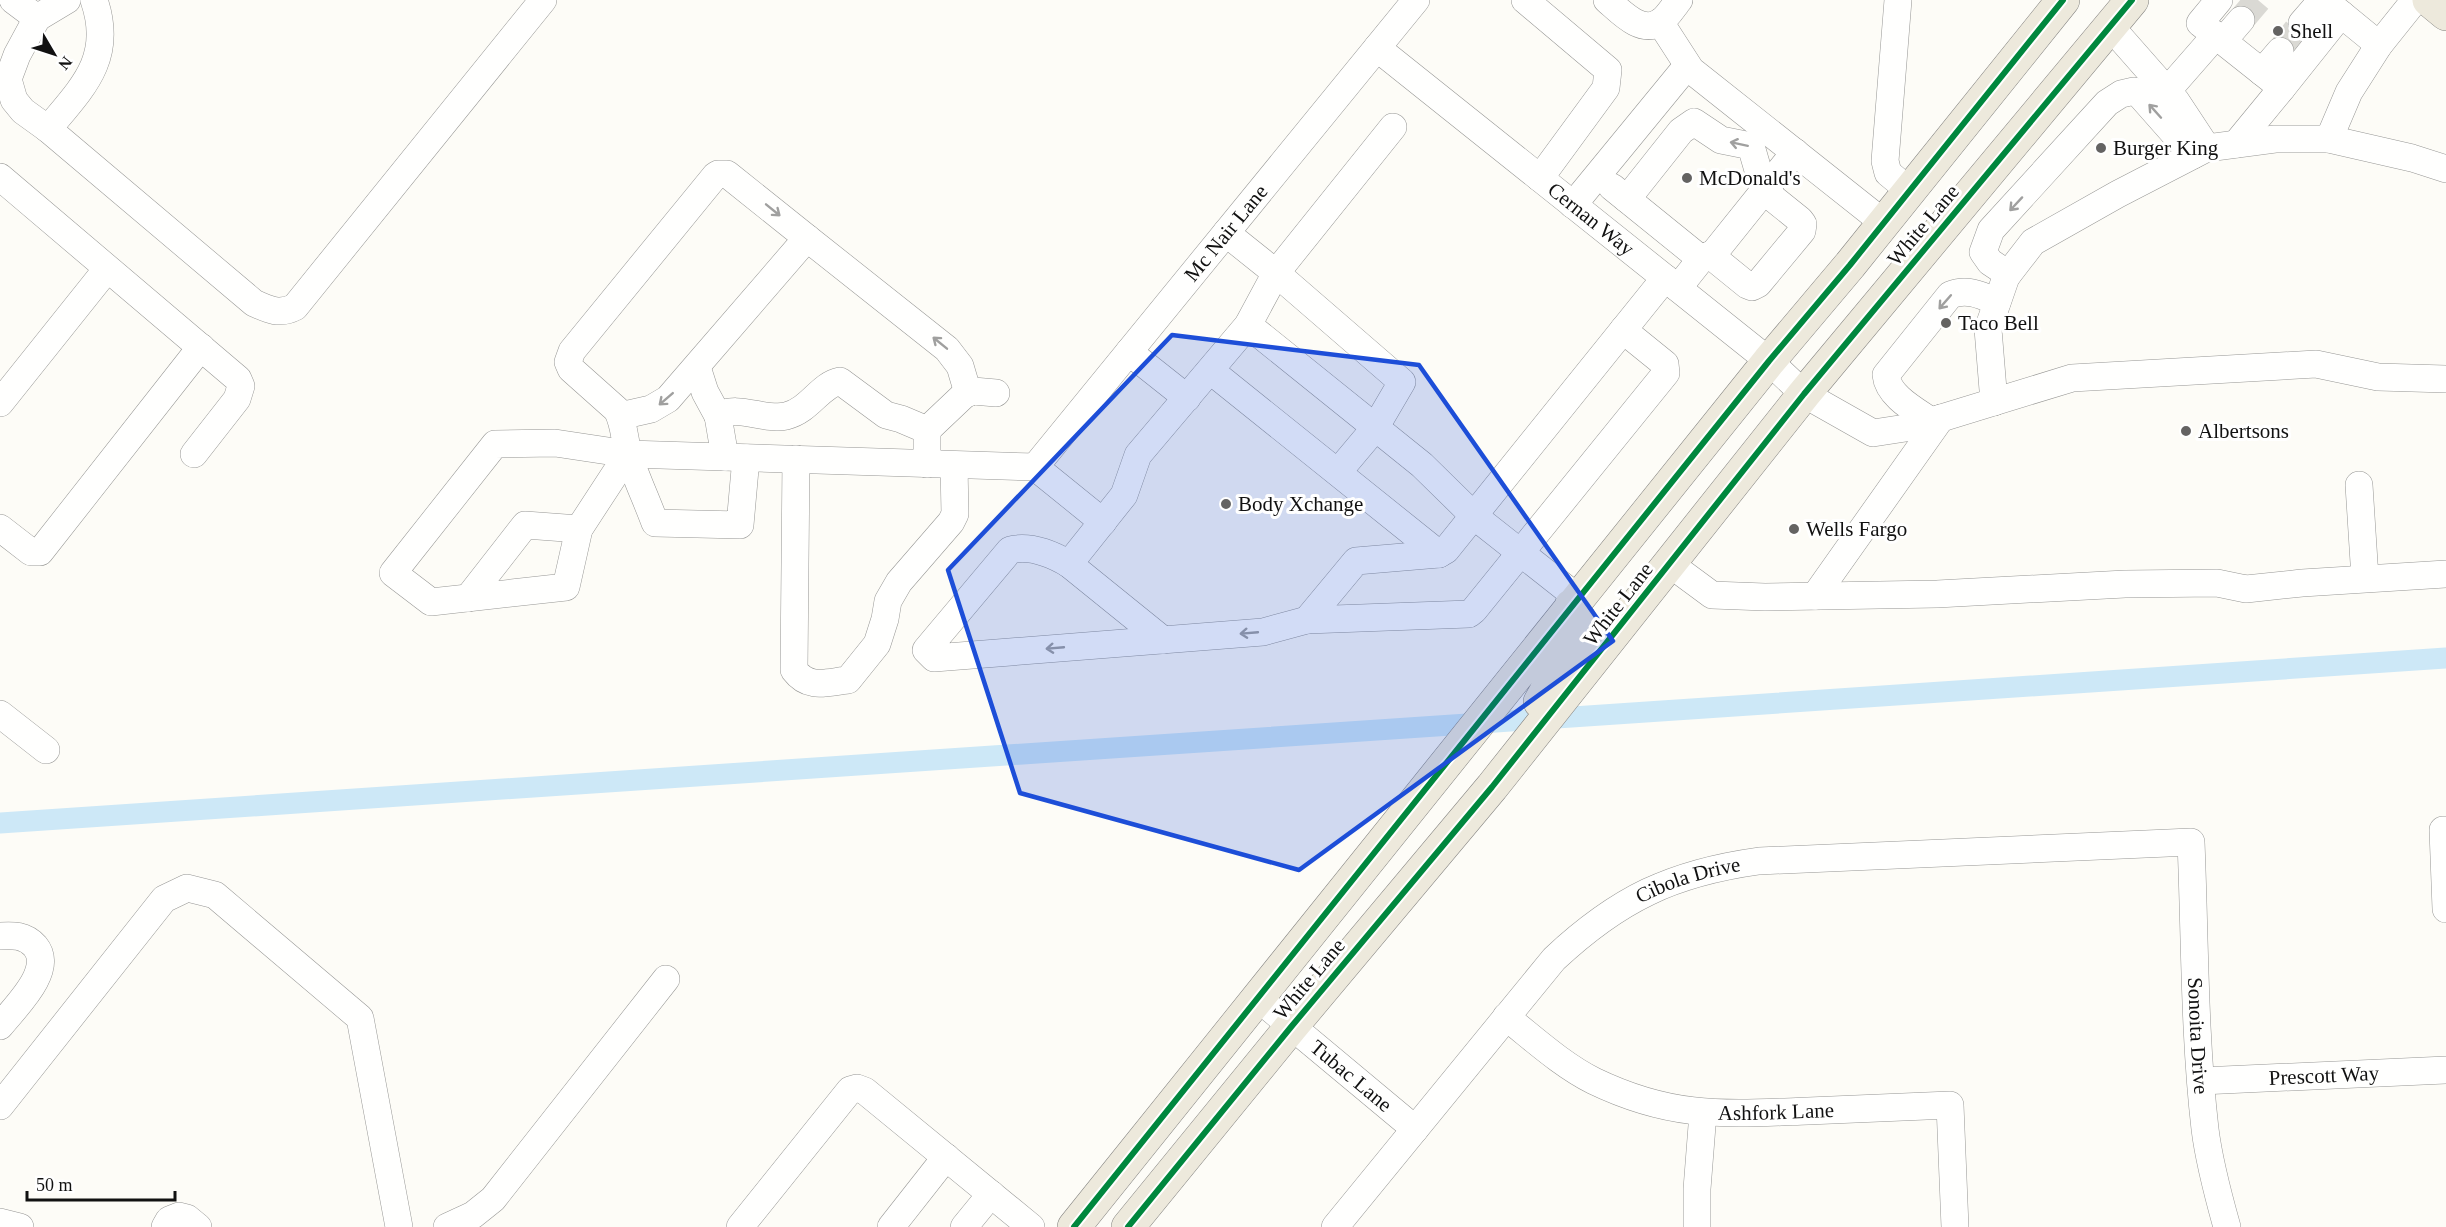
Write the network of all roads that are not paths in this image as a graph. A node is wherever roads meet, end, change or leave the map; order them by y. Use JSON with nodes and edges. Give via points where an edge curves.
{"nodes":[{"id":1,"x":13,"y":0,"type":"edge"},
{"id":2,"x":67,"y":0,"type":"edge"},
{"id":3,"x":94,"y":0,"type":"edge"},
{"id":4,"x":543,"y":0,"type":"edge"},
{"id":5,"x":1416,"y":0,"type":"edge"},
{"id":6,"x":1525,"y":0,"type":"edge"},
{"id":7,"x":1607,"y":0,"type":"edge"},
{"id":8,"x":1679,"y":0,"type":"edge"},
{"id":9,"x":1898,"y":0,"type":"edge"},
{"id":10,"x":2063,"y":0,"type":"edge"},
{"id":11,"x":2132,"y":0,"type":"edge"},
{"id":12,"x":2219,"y":0,"type":"tunnel mouth"},
{"id":13,"x":2415,"y":0,"type":"edge"},
{"id":14,"x":2429,"y":0,"type":"edge"},
{"id":15,"x":2332,"y":5,"type":"edge"},
{"id":16,"x":2446,"y":14,"type":"edge"},
{"id":17,"x":37,"y":18,"type":"junction"},
{"id":18,"x":2241,"y":20,"type":"tunnel mouth"},
{"id":19,"x":1660,"y":22,"type":"junction"},
{"id":20,"x":2302,"y":23,"type":"tunnel mouth"},
{"id":21,"x":2110,"y":26,"type":"junction"},
{"id":22,"x":2219,"y":38,"type":"junction"},
{"id":23,"x":2379,"y":45,"type":"junction"},
{"id":24,"x":1377,"y":48,"type":"junction"},
{"id":25,"x":2280,"y":51,"type":"tunnel mouth"},
{"id":26,"x":1687,"y":66,"type":"junction"},
{"id":27,"x":2272,"y":80,"type":"junction"},
{"id":28,"x":2167,"y":91,"type":"junction"},
{"id":29,"x":1393,"y":127,"type":"dead end"},
{"id":30,"x":48,"y":129,"type":"junction"},
{"id":31,"x":2329,"y":139,"type":"junction"},
{"id":32,"x":2236,"y":144,"type":"junction"},
{"id":33,"x":2200,"y":151,"type":"junction"},
{"id":34,"x":1795,"y":152,"type":"junction"},
{"id":35,"x":2446,"y":169,"type":"edge"},
{"id":36,"x":1597,"y":175,"type":"junction"},
{"id":37,"x":0,"y":177,"type":"edge"},
{"id":38,"x":1540,"y":178,"type":"junction"},
{"id":39,"x":1764,"y":191,"type":"junction"},
{"id":40,"x":1910,"y":191,"type":"junction"},
{"id":41,"x":1627,"y":199,"type":"junction"},
{"id":42,"x":1574,"y":205,"type":"junction"},
{"id":43,"x":1884,"y":223,"type":"junction"},
{"id":44,"x":1226,"y":233,"type":"junction"},
{"id":45,"x":807,"y":238,"type":"junction"},
{"id":46,"x":1706,"y":257,"type":"junction"},
{"id":47,"x":107,"y":269,"type":"junction"},
{"id":48,"x":1276,"y":273,"type":"junction"},
{"id":49,"x":2008,"y":274,"type":"junction"},
{"id":50,"x":1671,"y":283,"type":"junction"},
{"id":51,"x":1997,"y":302,"type":"junction"},
{"id":52,"x":1248,"y":325,"type":"junction"},
{"id":53,"x":1623,"y":330,"type":"junction"},
{"id":54,"x":201,"y":347,"type":"junction"},
{"id":55,"x":1129,"y":352,"type":"junction"},
{"id":56,"x":1769,"y":361,"type":"junction"},
{"id":57,"x":697,"y":367,"type":"junction"},
{"id":58,"x":1211,"y":371,"type":"junction"},
{"id":59,"x":2446,"y":379,"type":"edge"},
{"id":60,"x":968,"y":393,"type":"junction"},
{"id":61,"x":996,"y":393,"type":"dead end"},
{"id":62,"x":1804,"y":394,"type":"junction"},
{"id":63,"x":1187,"y":398,"type":"junction"},
{"id":64,"x":1994,"y":402,"type":"junction"},
{"id":65,"x":0,"y":403,"type":"edge"},
{"id":66,"x":621,"y":416,"type":"junction"},
{"id":67,"x":718,"y":416,"type":"junction"},
{"id":68,"x":1936,"y":420,"type":"junction"},
{"id":69,"x":1375,"y":428,"type":"junction"},
{"id":70,"x":927,"y":430,"type":"junction"},
{"id":71,"x":194,"y":454,"type":"dead end"},
{"id":72,"x":628,"y":454,"type":"junction"},
{"id":73,"x":736,"y":457,"type":"junction"},
{"id":74,"x":796,"y":459,"type":"junction"},
{"id":75,"x":940,"y":464,"type":"junction"},
{"id":76,"x":1035,"y":467,"type":"junction"},
{"id":77,"x":1338,"y":472,"type":"junction"},
{"id":78,"x":2359,"y":485,"type":"dead end"},
{"id":79,"x":1474,"y":516,"type":"junction"},
{"id":80,"x":1103,"y":522,"type":"junction"},
{"id":81,"x":0,"y":528,"type":"edge"},
{"id":82,"x":579,"y":529,"type":"junction"},
{"id":83,"x":1520,"y":552,"type":"junction"},
{"id":84,"x":1439,"y":554,"type":"junction"},
{"id":85,"x":1069,"y":564,"type":"junction"},
{"id":86,"x":1670,"y":564,"type":"junction"},
{"id":87,"x":2446,"y":574,"type":"edge"},
{"id":88,"x":2365,"y":578,"type":"junction"},
{"id":89,"x":1815,"y":596,"type":"junction"},
{"id":90,"x":468,"y":598,"type":"junction"},
{"id":91,"x":1575,"y":602,"type":"junction"},
{"id":92,"x":1306,"y":620,"type":"junction"},
{"id":93,"x":1162,"y":640,"type":"junction"},
{"id":94,"x":1572,"y":646,"type":"junction"},
{"id":95,"x":0,"y":714,"type":"edge"},
{"id":96,"x":46,"y":750,"type":"dead end"},
{"id":97,"x":2446,"y":830,"type":"edge"},
{"id":98,"x":2191,"y":842,"type":"joint"},
{"id":99,"x":2446,"y":909,"type":"edge"},
{"id":100,"x":0,"y":936,"type":"edge"},
{"id":101,"x":666,"y":979,"type":"dead end"},
{"id":102,"x":1259,"y":999,"type":"junction"},
{"id":103,"x":1506,"y":1017,"type":"junction"},
{"id":104,"x":0,"y":1026,"type":"edge"},
{"id":105,"x":1291,"y":1027,"type":"junction"},
{"id":106,"x":2446,"y":1070,"type":"edge"},
{"id":107,"x":2201,"y":1081,"type":"junction"},
{"id":108,"x":0,"y":1106,"type":"edge"},
{"id":109,"x":1703,"y":1113,"type":"junction"},
{"id":110,"x":1415,"y":1129,"type":"junction"},
{"id":111,"x":946,"y":1157,"type":"junction"},
{"id":112,"x":991,"y":1194,"type":"junction"},
{"id":113,"x":0,"y":1222,"type":"edge"},
{"id":114,"x":20,"y":1227,"type":"edge"},
{"id":115,"x":165,"y":1227,"type":"edge"},
{"id":116,"x":198,"y":1227,"type":"edge"},
{"id":117,"x":399,"y":1227,"type":"edge"},
{"id":118,"x":447,"y":1227,"type":"edge"},
{"id":119,"x":740,"y":1227,"type":"edge"},
{"id":120,"x":891,"y":1227,"type":"edge"},
{"id":121,"x":964,"y":1227,"type":"edge"},
{"id":122,"x":1031,"y":1227,"type":"edge"},
{"id":123,"x":1074,"y":1227,"type":"edge"},
{"id":124,"x":1128,"y":1227,"type":"edge"},
{"id":125,"x":1335,"y":1227,"type":"edge"},
{"id":126,"x":1697,"y":1227,"type":"edge"},
{"id":127,"x":1955,"y":1227,"type":"edge"},
{"id":128,"x":2227,"y":1227,"type":"edge"}],
"edges":[{"from":1,"to":17,"type":"street"},
{"from":2,"to":17,"type":"street"},
{"from":3,"to":30,"type":"street","via":[[100,18],[100,52],[84,87]]},
{"from":4,"to":30,"type":"street","via":[[295,307],[285,312],[270,311],[254,303]]},
{"from":5,"to":24,"type":"street","name":"Mc Nair Lane"},
{"from":6,"to":38,"type":"street","via":[[1608,70],[1606,88]]},
{"from":7,"to":19,"type":"street","via":[[1636,24]]},
{"from":8,"to":19,"type":"street"},
{"from":9,"to":40,"type":"street","via":[[1885,161],[1888,173]]},
{"from":10,"to":40,"type":"main road","name":"White Lane"},
{"from":11,"to":21,"type":"main road","name":"White Lane"},
{"from":12,"to":22,"type":"street","via":[[2200,23]]},
{"from":13,"to":23,"type":"street"},
{"from":14,"to":16,"type":"main road"},
{"from":15,"to":20,"type":"street"},
{"from":15,"to":23,"type":"street"},
{"from":15,"to":27,"type":"street"},
{"from":17,"to":30,"type":"street","via":[[8,79],[14,99],[23,111]]},
{"from":18,"to":22,"type":"street"},
{"from":19,"to":26,"type":"street"},
{"from":21,"to":28,"type":"street"},
{"from":21,"to":62,"type":"main road","name":"White Lane"},
{"from":22,"to":27,"type":"street"},
{"from":22,"to":28,"type":"street"},
{"from":23,"to":31,"type":"street","via":[[2349,92]]},
{"from":24,"to":38,"type":"street","name":"Cernan Way"},
{"from":24,"to":44,"type":"street","name":"Mc Nair Lane"},
{"from":25,"to":27,"type":"street"},
{"from":26,"to":34,"type":"street"},
{"from":26,"to":36,"type":"street"},
{"from":27,"to":32,"type":"street"},
{"from":28,"to":33,"type":"street"},
{"from":29,"to":48,"type":"street"},
{"from":31,"to":32,"type":"street"},
{"from":31,"to":35,"type":"street"},
{"from":32,"to":33,"type":"street"},
{"from":33,"to":49,"type":"street","via":[[2033,242]]},
{"from":33,"to":49,"type":"street","one_way":true,"via":[[2134,90],[2121,94],[2107,103],[1991,230],[1983,252]]},
{"from":34,"to":39,"type":"street"},
{"from":34,"to":43,"type":"street"},
{"from":36,"to":41,"type":"street"},
{"from":36,"to":42,"type":"street"},
{"from":37,"to":47,"type":"street"},
{"from":38,"to":42,"type":"street","name":"Cernan Way"},
{"from":39,"to":41,"type":"street","one_way":true,"via":[[1751,146],[1721,140],[1694,122],[1681,131]]},
{"from":39,"to":46,"type":"street","via":[[1714,253]]},
{"from":39,"to":46,"type":"street","via":[[1803,224],[1802,231],[1758,284],[1747,285]]},
{"from":40,"to":43,"type":"main road","name":"White Lane"},
{"from":41,"to":46,"type":"street"},
{"from":42,"to":50,"type":"street","name":"Cernan Way"},
{"from":43,"to":56,"type":"main road","name":"White Lane"},
{"from":44,"to":48,"type":"street"},
{"from":44,"to":55,"type":"street","name":"Mc Nair Lane"},
{"from":45,"to":57,"type":"street"},
{"from":60,"to":45,"type":"street","one_way":true,"via":[[960,366],[947,349]]},
{"from":66,"to":45,"type":"street","one_way":true,"via":[[571,369],[568,357],[715,176],[727,174]]},
{"from":46,"to":50,"type":"street"},
{"from":47,"to":54,"type":"street"},
{"from":47,"to":65,"type":"street"},
{"from":48,"to":52,"type":"street"},
{"from":48,"to":69,"type":"street","via":[[1400,379],[1402,385]]},
{"from":49,"to":51,"type":"street"},
{"from":50,"to":53,"type":"street"},
{"from":50,"to":56,"type":"street","name":"Cernan Way"},
{"from":51,"to":64,"type":"street","via":[[1988,329]]},
{"from":51,"to":68,"type":"street","one_way":true,"via":[[1974,292],[1950,295],[1886,375],[1887,384],[1898,397]]},
{"from":52,"to":58,"type":"street"},
{"from":52,"to":69,"type":"street"},
{"from":53,"to":79,"type":"street"},
{"from":53,"to":83,"type":"street","via":[[1665,364],[1666,373]]},
{"from":54,"to":71,"type":"street","via":[[234,374],[241,386],[237,399]]},
{"from":54,"to":81,"type":"street","via":[[40,552],[31,552]]},
{"from":55,"to":63,"type":"street"},
{"from":55,"to":76,"type":"street","name":"Mc Nair Lane"},
{"from":56,"to":62,"type":"street","name":"Cernan Way"},
{"from":56,"to":91,"type":"main road","name":"White Lane"},
{"from":57,"to":66,"type":"street","one_way":true,"via":[[660,405]]},
{"from":57,"to":67,"type":"street"},
{"from":58,"to":63,"type":"street"},
{"from":58,"to":77,"type":"street"},
{"from":59,"to":64,"type":"street","name":"Cernan Way","via":[[2378,377],[2316,364],[2072,378]]},
{"from":60,"to":61,"type":"street"},
{"from":60,"to":70,"type":"street"},
{"from":62,"to":68,"type":"street","name":"Cernan Way","via":[[1873,433]]},
{"from":62,"to":86,"type":"main road","name":"White Lane"},
{"from":63,"to":80,"type":"street","via":[[1138,455],[1127,490]]},
{"from":64,"to":68,"type":"street","name":"Cernan Way"},
{"from":66,"to":72,"type":"street"},
{"from":67,"to":70,"type":"street","via":[[734,411],[784,416],[800,411],[840,381],[886,416]]},
{"from":67,"to":73,"type":"street"},
{"from":68,"to":89,"type":"street"},
{"from":69,"to":77,"type":"street"},
{"from":69,"to":79,"type":"street","via":[[1422,465]]},
{"from":70,"to":75,"type":"street"},
{"from":72,"to":73,"type":"street"},
{"from":72,"to":73,"type":"street","via":[[655,523],[740,525]]},
{"from":72,"to":82,"type":"street"},
{"from":72,"to":90,"type":"street","via":[[555,443],[495,444],[393,573],[431,602]]},
{"from":73,"to":74,"type":"street"},
{"from":74,"to":75,"type":"street"},
{"from":74,"to":75,"type":"street","via":[[794,670],[809,683],[848,680],[877,644],[888,601],[899,582],[951,522],[955,514]]},
{"from":75,"to":76,"type":"street"},
{"from":76,"to":80,"type":"street"},
{"from":77,"to":84,"type":"street"},
{"from":78,"to":88,"type":"street"},
{"from":79,"to":83,"type":"street"},
{"from":79,"to":84,"type":"street"},
{"from":80,"to":85,"type":"street"},
{"from":82,"to":90,"type":"street","via":[[525,525]]},
{"from":82,"to":90,"type":"street","via":[[566,587]]},
{"from":83,"to":91,"type":"street"},
{"from":83,"to":92,"type":"street","via":[[1469,614]]},
{"from":84,"to":92,"type":"street","via":[[1356,561]]},
{"from":85,"to":93,"type":"street"},
{"from":93,"to":85,"type":"street","one_way":true,"via":[[934,658],[926,650],[1010,550],[1050,554]]},
{"from":86,"to":89,"type":"street","via":[[1712,595]]},
{"from":86,"to":94,"type":"main road","name":"White Lane"},
{"from":87,"to":88,"type":"street"},
{"from":88,"to":89,"type":"street","via":[[2246,589],[2217,583],[2125,584]]},
{"from":91,"to":94,"type":"main road","name":"White Lane"},
{"from":92,"to":93,"type":"street","one_way":true,"via":[[1263,632]]},
{"from":94,"to":102,"type":"main road","name":"White Lane","via":[[1450,758]]},
{"from":94,"to":105,"type":"main road","name":"White Lane","via":[[1492,788]]},
{"from":95,"to":96,"type":"street"},
{"from":97,"to":99,"type":"street"},
{"from":98,"to":103,"type":"street","name":"Cibola Drive","via":[[1759,861],[1721,866],[1683,876],[1613,910],[1554,959]]},
{"from":98,"to":107,"type":"street","name":"Sonoita Drive"},
{"from":100,"to":104,"type":"street","via":[[27,939],[41,961],[38,976]]},
{"from":101,"to":118,"type":"street","via":[[493,1199],[473,1215]]},
{"from":102,"to":105,"type":"street","name":"Tubac Lane"},
{"from":102,"to":123,"type":"main road","name":"White Lane"},
{"from":103,"to":109,"type":"street","name":"Ashfork Lane","via":[[1592,1080],[1668,1108]]},
{"from":103,"to":110,"type":"street","name":"Cibola Drive"},
{"from":105,"to":110,"type":"street","name":"Tubac Lane"},
{"from":105,"to":124,"type":"main road","name":"White Lane"},
{"from":106,"to":107,"type":"street","name":"Prescott Way"},
{"from":107,"to":128,"type":"street","name":"Sonoita Drive","via":[[2207,1140]]},
{"from":108,"to":117,"type":"street","via":[[164,899],[187,888],[215,895],[360,1018]]},
{"from":109,"to":126,"type":"street"},
{"from":109,"to":127,"type":"street","name":"Ashfork Lane","via":[[1950,1105]]},
{"from":110,"to":125,"type":"street","name":"Cibola Drive"},
{"from":111,"to":112,"type":"street"},
{"from":111,"to":119,"type":"street","via":[[865,1091],[850,1090]]},
{"from":111,"to":120,"type":"street"},
{"from":112,"to":121,"type":"street"},
{"from":112,"to":122,"type":"street"},
{"from":113,"to":114,"type":"street"},
{"from":115,"to":116,"type":"street","via":[[169,1220],[179,1216]]}]}
